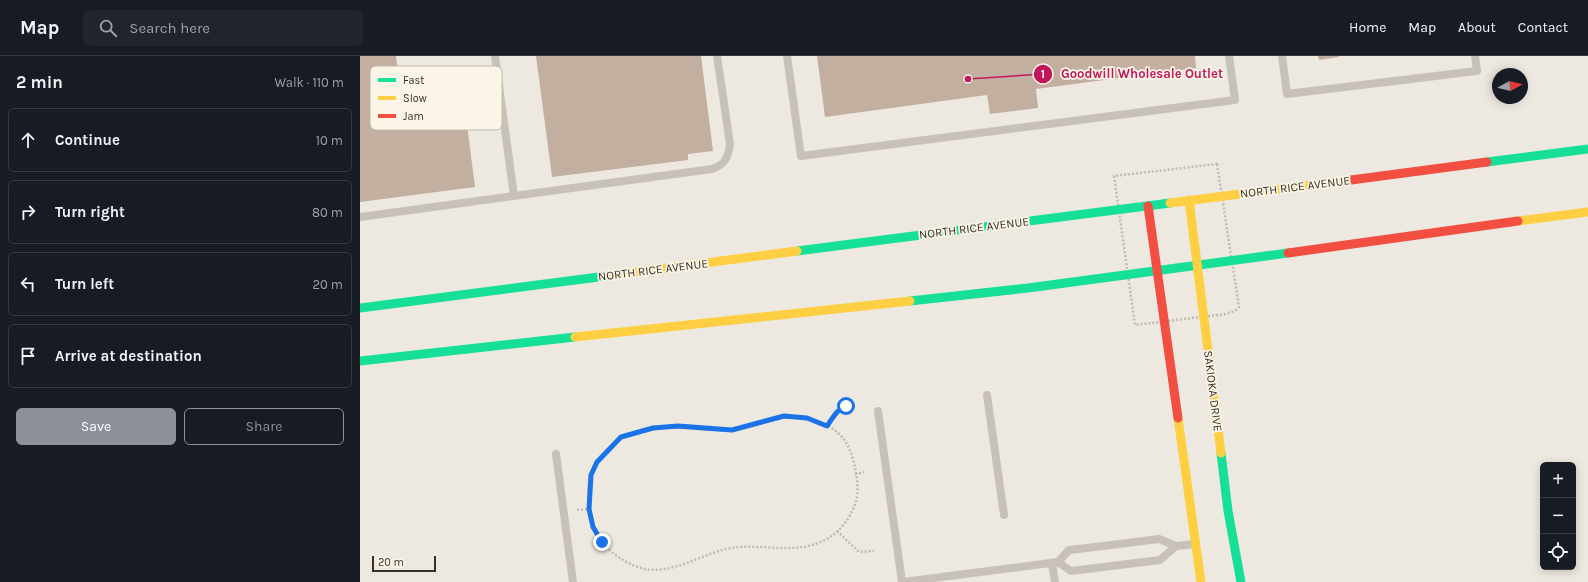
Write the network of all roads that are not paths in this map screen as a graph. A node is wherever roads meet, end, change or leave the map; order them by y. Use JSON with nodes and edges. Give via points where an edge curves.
{"nodes":[{"id":1,"x":495,"y":56,"type":"edge"},
{"id":2,"x":717,"y":56,"type":"edge"},
{"id":3,"x":787,"y":56,"type":"edge"},
{"id":4,"x":1229,"y":56,"type":"edge"},
{"id":5,"x":1282,"y":56,"type":"edge"},
{"id":6,"x":1475,"y":56,"type":"edge"},
{"id":7,"x":496,"y":66,"type":"edge"},
{"id":8,"x":502,"y":108,"type":"edge"},
{"id":9,"x":1588,"y":148,"type":"edge"},
{"id":10,"x":514,"y":196,"type":"junction"},
{"id":11,"x":1189,"y":200,"type":"junction"},
{"id":12,"x":1148,"y":206,"type":"junction"},
{"id":13,"x":1588,"y":212,"type":"edge"},
{"id":14,"x":360,"y":217,"type":"edge"},
{"id":15,"x":1197,"y":265,"type":"junction"},
{"id":16,"x":1156,"y":271,"type":"junction"},
{"id":17,"x":360,"y":308,"type":"edge"},
{"id":18,"x":360,"y":361,"type":"edge"},
{"id":19,"x":987,"y":395,"type":"dead end"},
{"id":20,"x":878,"y":410,"type":"dead end"},
{"id":21,"x":556,"y":454,"type":"dead end"},
{"id":22,"x":1004,"y":515,"type":"dead end"},
{"id":23,"x":1195,"y":544,"type":"junction"},
{"id":24,"x":1176,"y":546,"type":"junction"},
{"id":25,"x":1055,"y":563,"type":"junction"},
{"id":26,"x":573,"y":582,"type":"edge"},
{"id":27,"x":902,"y":582,"type":"edge"},
{"id":28,"x":1056,"y":582,"type":"edge"},
{"id":29,"x":1201,"y":582,"type":"edge"},
{"id":30,"x":1241,"y":582,"type":"edge"}],
"edges":[{"from":1,"to":7,"type":"lane"},
{"from":2,"to":10,"type":"lane","via":[[730,144],[728,157],[721,166]]},
{"from":3,"to":4,"type":"lane","via":[[801,156],[1235,100]]},
{"from":5,"to":6,"type":"lane","via":[[1287,94],[1477,71]]},
{"from":8,"to":10,"type":"lane"},
{"from":9,"to":11,"type":"main road","name":"NORTH RICE AVENUE"},
{"from":10,"to":14,"type":"lane"},
{"from":11,"to":12,"type":"main road","name":"NORTH RICE AVENUE"},
{"from":11,"to":15,"type":"main road","name":"SAKIOKA DRIVE"},
{"from":12,"to":16,"type":"main road"},
{"from":12,"to":17,"type":"main road","name":"NORTH RICE AVENUE"},
{"from":13,"to":15,"type":"main road"},
{"from":15,"to":16,"type":"main road"},
{"from":15,"to":30,"type":"main road","name":"SAKIOKA DRIVE","via":[[1228,511]]},
{"from":16,"to":18,"type":"main road","via":[[1028,288]]},
{"from":16,"to":23,"type":"main road"},
{"from":19,"to":22,"type":"lane"},
{"from":20,"to":27,"type":"lane"},
{"from":21,"to":26,"type":"lane"},
{"from":23,"to":24,"type":"lane"},
{"from":23,"to":29,"type":"main road"},
{"from":24,"to":25,"type":"lane","via":[[1160,539],[1070,550]]},
{"from":24,"to":25,"type":"lane","via":[[1160,560],[1071,571]]},
{"from":25,"to":27,"type":"lane"},
{"from":25,"to":28,"type":"lane"}]}
